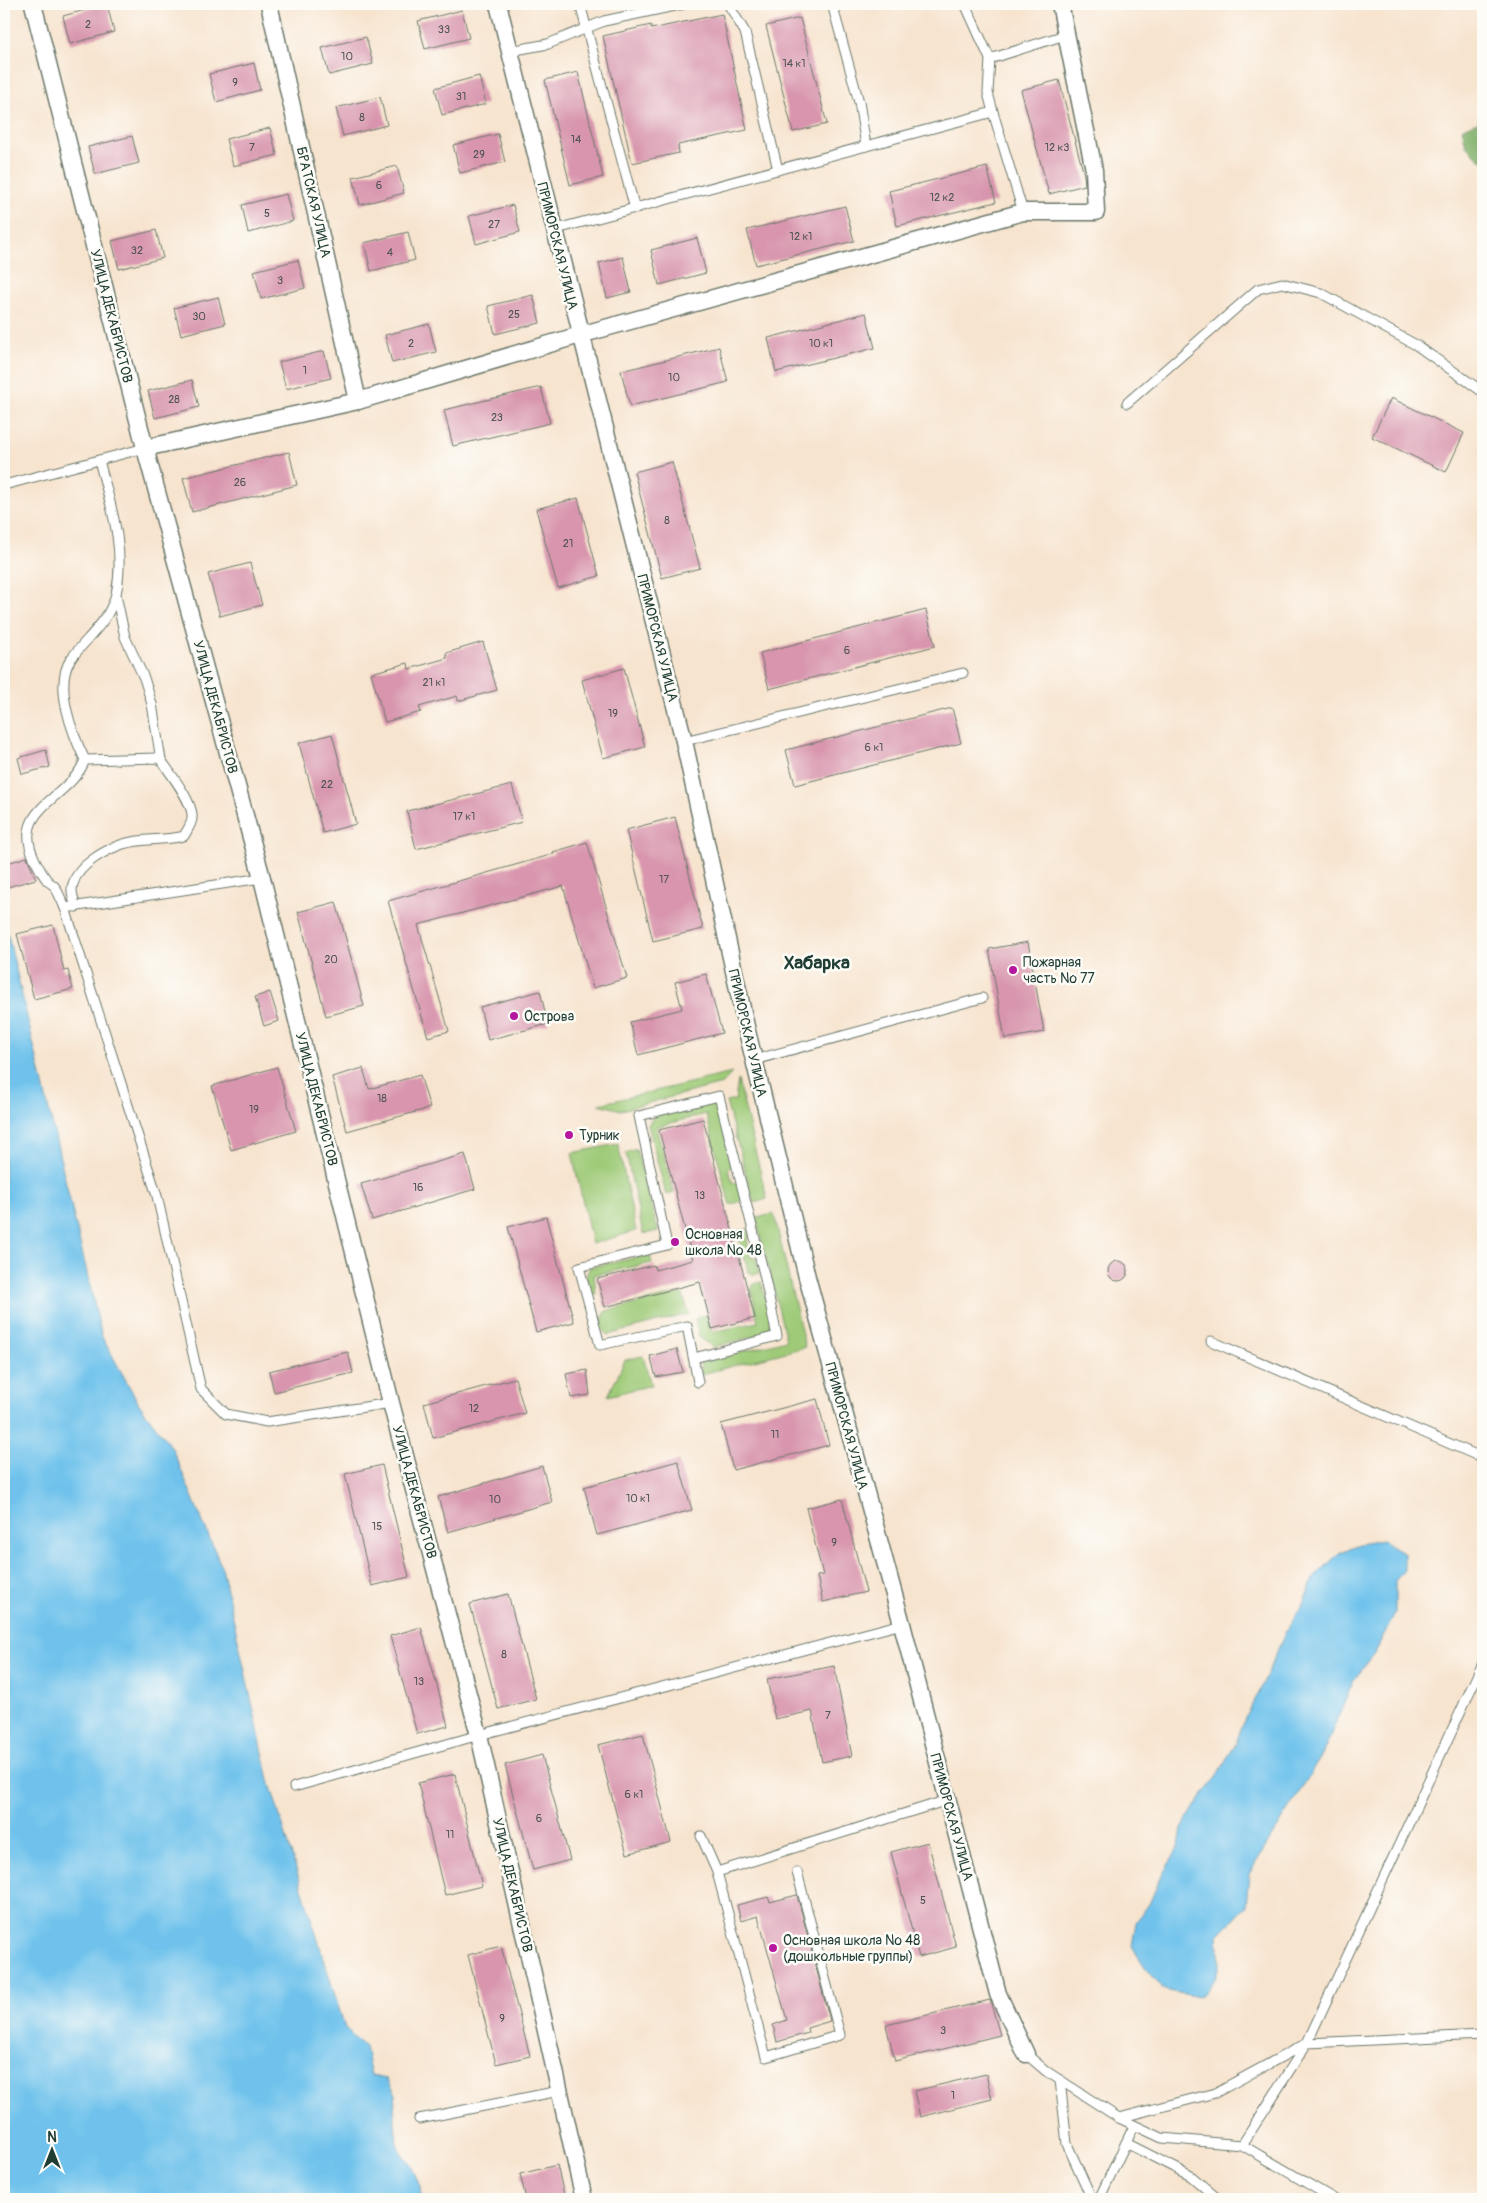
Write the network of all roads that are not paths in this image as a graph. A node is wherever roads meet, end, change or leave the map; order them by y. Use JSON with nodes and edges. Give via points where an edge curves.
{"nodes":[{"id":1,"x":33,"y":4,"type":"edge"},
{"id":2,"x":269,"y":4,"type":"edge"},
{"id":3,"x":498,"y":4,"type":"edge"},
{"id":4,"x":580,"y":4,"type":"edge"},
{"id":5,"x":684,"y":4,"type":"edge"},
{"id":6,"x":728,"y":4,"type":"edge"},
{"id":7,"x":832,"y":4,"type":"edge"},
{"id":8,"x":965,"y":4,"type":"edge"},
{"id":9,"x":1060,"y":4,"type":"edge"},
{"id":10,"x":587,"y":28,"type":"junction"},
{"id":11,"x":1068,"y":34,"type":"junction"},
{"id":12,"x":510,"y":51,"type":"junction"},
{"id":13,"x":990,"y":59,"type":"junction"},
{"id":14,"x":993,"y":112,"type":"junction"},
{"id":15,"x":866,"y":146,"type":"junction"},
{"id":16,"x":778,"y":170,"type":"junction"},
{"id":17,"x":635,"y":209,"type":"junction"},
{"id":18,"x":1023,"y":212,"type":"junction"},
{"id":19,"x":553,"y":230,"type":"junction"},
{"id":20,"x":580,"y":335,"type":"junction"},
{"id":21,"x":1483,"y":392,"type":"edge"},
{"id":22,"x":358,"y":401,"type":"junction"},
{"id":23,"x":1127,"y":403,"type":"dead end"},
{"id":24,"x":145,"y":448,"type":"junction"},
{"id":25,"x":99,"y":460,"type":"junction"},
{"id":26,"x":4,"y":485,"type":"edge"},
{"id":27,"x":116,"y":595,"type":"junction"},
{"id":28,"x":963,"y":673,"type":"dead end"},
{"id":29,"x":684,"y":741,"type":"junction"},
{"id":30,"x":86,"y":760,"type":"junction"},
{"id":31,"x":161,"y":760,"type":"junction"},
{"id":32,"x":262,"y":878,"type":"junction"},
{"id":33,"x":76,"y":907,"type":"junction"},
{"id":34,"x":65,"y":908,"type":"junction"},
{"id":35,"x":982,"y":998,"type":"dead end"},
{"id":36,"x":754,"y":1060,"type":"junction"},
{"id":37,"x":1211,"y":1342,"type":"dead end"},
{"id":38,"x":694,"y":1358,"type":"junction"},
{"id":39,"x":698,"y":1382,"type":"dead end"},
{"id":40,"x":391,"y":1403,"type":"junction"},
{"id":41,"x":1483,"y":1458,"type":"edge"},
{"id":42,"x":902,"y":1624,"type":"junction"},
{"id":43,"x":1483,"y":1663,"type":"edge"},
{"id":44,"x":479,"y":1735,"type":"junction"},
{"id":45,"x":294,"y":1786,"type":"dead end"},
{"id":46,"x":948,"y":1800,"type":"junction"},
{"id":47,"x":701,"y":1836,"type":"dead end"},
{"id":48,"x":717,"y":1872,"type":"junction"},
{"id":49,"x":796,"y":1872,"type":"dead end"},
{"id":50,"x":1483,"y":2035,"type":"edge"},
{"id":51,"x":1307,"y":2043,"type":"junction"},
{"id":52,"x":1026,"y":2054,"type":"joint"},
{"id":53,"x":1060,"y":2080,"type":"junction"},
{"id":54,"x":559,"y":2092,"type":"junction"},
{"id":55,"x":1119,"y":2118,"type":"junction"},
{"id":56,"x":419,"y":2119,"type":"dead end"},
{"id":57,"x":1134,"y":2126,"type":"junction"},
{"id":58,"x":1126,"y":2143,"type":"junction"},
{"id":59,"x":1242,"y":2146,"type":"junction"},
{"id":60,"x":584,"y":2199,"type":"edge"},
{"id":61,"x":1092,"y":2199,"type":"edge"},
{"id":62,"x":1099,"y":2199,"type":"edge"},
{"id":63,"x":1218,"y":2199,"type":"edge"},
{"id":64,"x":1334,"y":2199,"type":"edge"}],
"edges":[{"from":1,"to":24,"type":"street","name":"УЛИЦА ДЕКАБРИСТОВ"},
{"from":2,"to":22,"type":"street","name":"БРАТСКАЯ УЛИЦА"},
{"from":3,"to":12,"type":"street","name":"ПРИМОРСКАЯ УЛИЦА"},
{"from":4,"to":10,"type":"lane"},
{"from":5,"to":10,"type":"lane","via":[[604,21]]},
{"from":6,"to":16,"type":"lane","via":[[745,32]]},
{"from":7,"to":15,"type":"lane","via":[[859,102]]},
{"from":8,"to":13,"type":"lane"},
{"from":9,"to":11,"type":"street"},
{"from":10,"to":12,"type":"lane","via":[[548,44]]},
{"from":10,"to":17,"type":"lane"},
{"from":11,"to":13,"type":"lane"},
{"from":11,"to":18,"type":"street","via":[[1094,170],[1096,212]]},
{"from":12,"to":19,"type":"street","name":"ПРИМОРСКАЯ УЛИЦА"},
{"from":13,"to":14,"type":"lane","via":[[988,93]]},
{"from":14,"to":15,"type":"lane"},
{"from":14,"to":18,"type":"lane"},
{"from":15,"to":16,"type":"lane"},
{"from":16,"to":17,"type":"lane"},
{"from":17,"to":19,"type":"lane"},
{"from":18,"to":20,"type":"street"},
{"from":19,"to":20,"type":"street","name":"ПРИМОРСКАЯ УЛИЦА"},
{"from":20,"to":22,"type":"street"},
{"from":20,"to":29,"type":"street","name":"ПРИМОРСКАЯ УЛИЦА"},
{"from":21,"to":23,"type":"lane","via":[[1416,345],[1321,294],[1282,283],[1258,289]]},
{"from":22,"to":24,"type":"street"},
{"from":24,"to":25,"type":"lane"},
{"from":24,"to":32,"type":"street","name":"УЛИЦА ДЕКАБРИСТОВ"},
{"from":25,"to":26,"type":"lane"},
{"from":25,"to":27,"type":"lane","via":[[121,553]]},
{"from":27,"to":30,"type":"lane","via":[[106,618],[72,658],[64,675],[72,731]]},
{"from":27,"to":31,"type":"lane","via":[[125,637],[152,704]]},
{"from":28,"to":29,"type":"lane"},
{"from":29,"to":36,"type":"street","name":"ПРИМОРСКАЯ УЛИЦА"},
{"from":30,"to":31,"type":"lane"},
{"from":30,"to":34,"type":"lane","via":[[70,786],[40,808],[31,822],[31,848],[35,859],[55,886]]},
{"from":31,"to":33,"type":"lane","via":[[192,812],[192,821],[184,836],[123,844],[98,856],[84,866],[73,884]]},
{"from":32,"to":33,"type":"lane"},
{"from":32,"to":40,"type":"street","name":"УЛИЦА ДЕКАБРИСТОВ"},
{"from":33,"to":34,"type":"lane"},
{"from":34,"to":40,"type":"lane","via":[[157,1196],[201,1388],[226,1414],[267,1422]]},
{"from":35,"to":36,"type":"lane"},
{"from":36,"to":42,"type":"street","name":"ПРИМОРСКАЯ УЛИЦА","via":[[807,1277]]},
{"from":37,"to":41,"type":"lane"},
{"from":38,"to":38,"type":"lane","via":[[777,1336],[719,1096],[639,1116],[667,1244],[579,1267],[600,1345],[688,1326]]},
{"from":38,"to":39,"type":"lane"},
{"from":40,"to":44,"type":"street","name":"УЛИЦА ДЕКАБРИСТОВ"},
{"from":42,"to":44,"type":"lane"},
{"from":42,"to":46,"type":"street","name":"ПРИМОРСКАЯ УЛИЦА"},
{"from":43,"to":51,"type":"lane"},
{"from":44,"to":45,"type":"lane"},
{"from":44,"to":54,"type":"street","name":"УЛИЦА ДЕКАБРИСТОВ"},
{"from":46,"to":48,"type":"lane"},
{"from":46,"to":52,"type":"street","name":"ПРИМОРСКАЯ УЛИЦА","via":[[998,1994]]},
{"from":47,"to":48,"type":"lane"},
{"from":48,"to":49,"type":"lane","via":[[766,2057],[840,2035]]},
{"from":50,"to":51,"type":"lane"},
{"from":51,"to":55,"type":"lane","via":[[1215,2093]]},
{"from":51,"to":59,"type":"lane"},
{"from":52,"to":53,"type":"lane"},
{"from":53,"to":55,"type":"lane"},
{"from":53,"to":61,"type":"lane","via":[[1067,2144]]},
{"from":54,"to":56,"type":"lane"},
{"from":54,"to":60,"type":"street","name":"УЛИЦА ДЕКАБРИСТОВ"},
{"from":55,"to":57,"type":"lane"},
{"from":57,"to":58,"type":"lane"},
{"from":57,"to":59,"type":"lane","via":[[1162,2138]]},
{"from":58,"to":62,"type":"lane"},
{"from":58,"to":63,"type":"lane","via":[[1191,2176]]},
{"from":59,"to":64,"type":"lane"}]}
